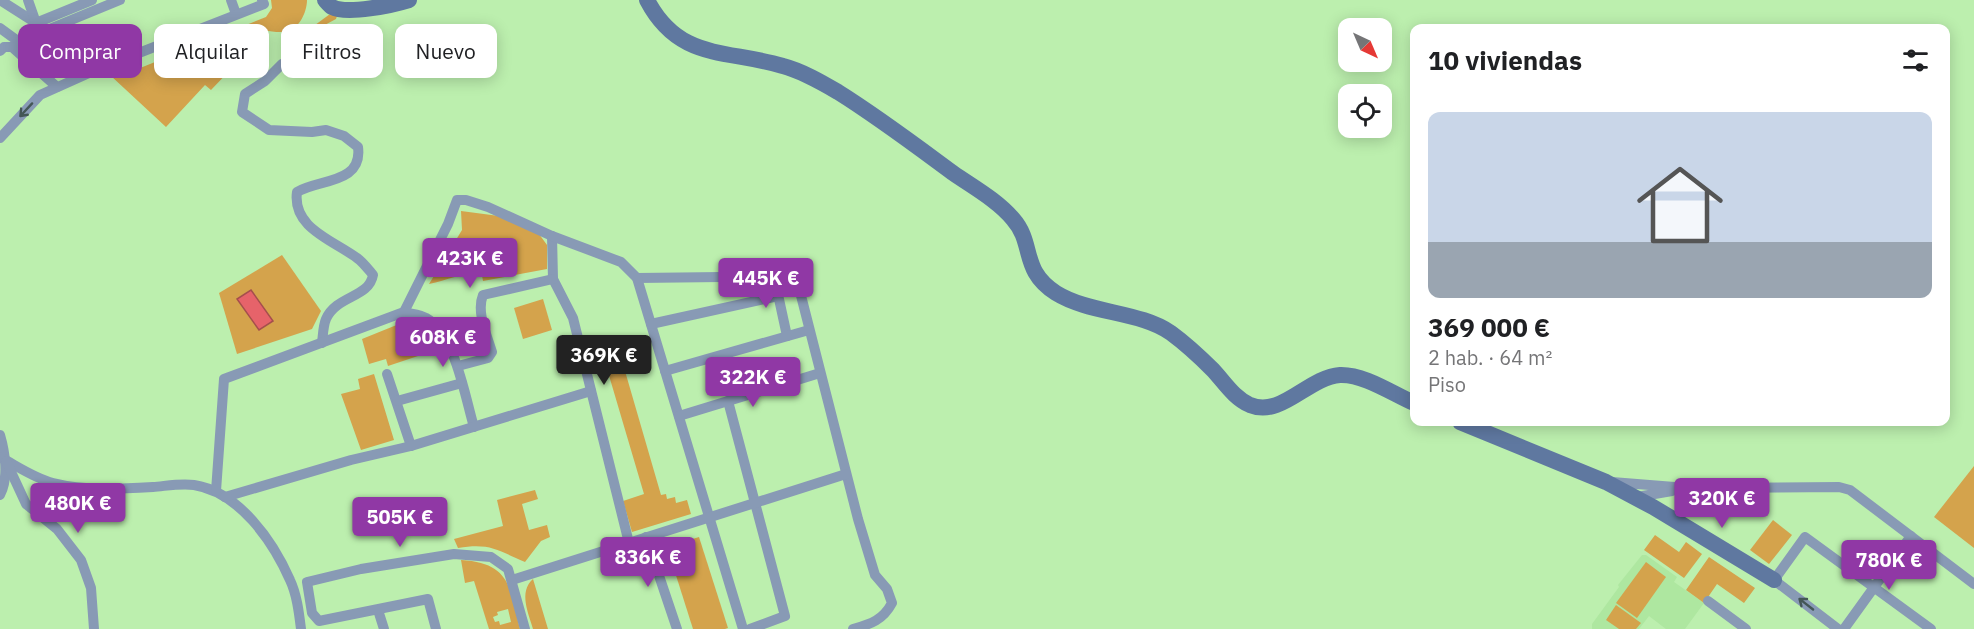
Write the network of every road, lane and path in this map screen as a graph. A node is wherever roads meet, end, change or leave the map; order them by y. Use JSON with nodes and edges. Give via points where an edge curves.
{"nodes":[{"id":1,"x":0,"y":0,"type":"edge"},
{"id":2,"x":27,"y":0,"type":"edge"},
{"id":3,"x":92,"y":0,"type":"edge"},
{"id":4,"x":120,"y":0,"type":"edge"},
{"id":5,"x":231,"y":0,"type":"edge"},
{"id":6,"x":262,"y":0,"type":"edge"},
{"id":7,"x":325,"y":0,"type":"edge"},
{"id":8,"x":409,"y":0,"type":"edge"},
{"id":9,"x":647,"y":0,"type":"edge"},
{"id":10,"x":236,"y":14,"type":"junction"},
{"id":11,"x":36,"y":23,"type":"junction"},
{"id":12,"x":62,"y":24,"type":"edge"},
{"id":13,"x":0,"y":28,"type":"edge"},
{"id":14,"x":18,"y":41,"type":"edge"},
{"id":15,"x":0,"y":51,"type":"edge"},
{"id":16,"x":142,"y":51,"type":"edge"},
{"id":17,"x":281,"y":65,"type":"edge"},
{"id":18,"x":78,"y":78,"type":"edge"},
{"id":19,"x":57,"y":87,"type":"junction"},
{"id":20,"x":0,"y":138,"type":"edge"},
{"id":21,"x":552,"y":236,"type":"junction"},
{"id":22,"x":774,"y":276,"type":"junction"},
{"id":23,"x":637,"y":278,"type":"junction"},
{"id":24,"x":553,"y":279,"type":"junction"},
{"id":25,"x":778,"y":296,"type":"junction"},
{"id":26,"x":404,"y":312,"type":"junction"},
{"id":27,"x":651,"y":324,"type":"junction"},
{"id":28,"x":808,"y":330,"type":"junction"},
{"id":29,"x":787,"y":336,"type":"junction"},
{"id":30,"x":322,"y":343,"type":"junction"},
{"id":31,"x":458,"y":366,"type":"junction"},
{"id":32,"x":666,"y":371,"type":"junction"},
{"id":33,"x":819,"y":373,"type":"junction"},
{"id":34,"x":387,"y":374,"type":"dead end"},
{"id":35,"x":462,"y":383,"type":"junction"},
{"id":36,"x":591,"y":391,"type":"junction"},
{"id":37,"x":397,"y":401,"type":"junction"},
{"id":38,"x":728,"y":401,"type":"junction"},
{"id":39,"x":1410,"y":401,"type":"edge"},
{"id":40,"x":679,"y":416,"type":"junction"},
{"id":41,"x":1470,"y":426,"type":"edge"},
{"id":42,"x":474,"y":427,"type":"junction"},
{"id":43,"x":0,"y":435,"type":"edge"},
{"id":44,"x":411,"y":446,"type":"junction"},
{"id":45,"x":3,"y":458,"type":"edge"},
{"id":46,"x":846,"y":474,"type":"junction"},
{"id":47,"x":1606,"y":482,"type":"junction"},
{"id":48,"x":1687,"y":488,"type":"junction"},
{"id":49,"x":221,"y":494,"type":"junction"},
{"id":50,"x":0,"y":495,"type":"edge"},
{"id":51,"x":1653,"y":501,"type":"junction"},
{"id":52,"x":754,"y":502,"type":"junction"},
{"id":53,"x":710,"y":517,"type":"junction"},
{"id":54,"x":1911,"y":536,"type":"junction"},
{"id":55,"x":646,"y":537,"type":"junction"},
{"id":56,"x":629,"y":543,"type":"junction"},
{"id":57,"x":512,"y":580,"type":"junction"},
{"id":58,"x":1774,"y":580,"type":"junction"},
{"id":59,"x":1974,"y":584,"type":"edge"},
{"id":60,"x":1874,"y":587,"type":"junction"},
{"id":61,"x":1708,"y":601,"type":"dead end"},
{"id":62,"x":378,"y":610,"type":"junction"},
{"id":63,"x":329,"y":624,"type":"edge"},
{"id":64,"x":94,"y":629,"type":"edge"},
{"id":65,"x":301,"y":629,"type":"edge"},
{"id":66,"x":384,"y":629,"type":"edge"},
{"id":67,"x":436,"y":629,"type":"edge"},
{"id":68,"x":525,"y":629,"type":"edge"},
{"id":69,"x":677,"y":629,"type":"edge"},
{"id":70,"x":743,"y":629,"type":"edge"},
{"id":71,"x":750,"y":629,"type":"edge"},
{"id":72,"x":853,"y":629,"type":"edge"},
{"id":73,"x":1746,"y":629,"type":"edge"},
{"id":74,"x":1838,"y":629,"type":"edge"},
{"id":75,"x":1844,"y":629,"type":"edge"},
{"id":76,"x":1931,"y":629,"type":"edge"}],
"edges":[{"from":1,"to":11,"type":"street"},
{"from":2,"to":11,"type":"street"},
{"from":3,"to":11,"type":"street"},
{"from":4,"to":12,"type":"street"},
{"from":5,"to":10,"type":"street"},
{"from":6,"to":10,"type":"street","via":[[264,4]]},
{"from":7,"to":8,"type":"street","via":[[331,7],[344,10]]},
{"from":9,"to":39,"type":"street","via":[[662,25],[685,43],[784,66],[836,91],[883,122],[1013,219],[1023,235],[1036,275],[1055,293],[1092,308],[1155,324],[1203,360],[1240,400],[1252,406],[1275,407],[1320,380],[1344,375]]},
{"from":10,"to":16,"type":"street"},
{"from":13,"to":14,"type":"street"},
{"from":15,"to":19,"type":"street","via":[[12,46]]},
{"from":17,"to":30,"type":"street","via":[[245,94],[242,112],[269,130],[326,130],[344,136],[358,147],[359,157],[346,174],[297,192],[295,204],[304,219],[322,238],[358,258],[373,275],[365,290],[344,299],[326,318]]},
{"from":18,"to":19,"type":"street"},
{"from":19,"to":20,"type":"street","one_way":true,"via":[[40,95]]},
{"from":21,"to":23,"type":"street","via":[[621,262]]},
{"from":21,"to":24,"type":"street"},
{"from":21,"to":26,"type":"street","via":[[488,207],[457,200]]},
{"from":22,"to":23,"type":"street"},
{"from":22,"to":25,"type":"street"},
{"from":22,"to":28,"type":"street","via":[[796,276]]},
{"from":23,"to":27,"type":"street"},
{"from":24,"to":31,"type":"street","via":[[483,295],[481,311],[492,352],[488,358]]},
{"from":24,"to":36,"type":"street","via":[[573,318]]},
{"from":25,"to":27,"type":"street"},
{"from":25,"to":29,"type":"street"},
{"from":26,"to":30,"type":"street"},
{"from":26,"to":31,"type":"street","via":[[425,317],[437,326]]},
{"from":27,"to":32,"type":"street"},
{"from":28,"to":29,"type":"street"},
{"from":28,"to":33,"type":"street"},
{"from":29,"to":32,"type":"street"},
{"from":30,"to":49,"type":"street","via":[[224,379]]},
{"from":31,"to":35,"type":"street"},
{"from":32,"to":40,"type":"street"},
{"from":33,"to":38,"type":"street"},
{"from":33,"to":46,"type":"street"},
{"from":34,"to":37,"type":"street"},
{"from":35,"to":37,"type":"street"},
{"from":35,"to":42,"type":"street"},
{"from":36,"to":42,"type":"street"},
{"from":36,"to":56,"type":"street"},
{"from":37,"to":44,"type":"street"},
{"from":38,"to":40,"type":"street"},
{"from":38,"to":52,"type":"street"},
{"from":40,"to":53,"type":"street"},
{"from":41,"to":47,"type":"street"},
{"from":42,"to":44,"type":"street"},
{"from":43,"to":45,"type":"street"},
{"from":44,"to":49,"type":"street"},
{"from":45,"to":49,"type":"street","via":[[52,483],[109,489],[192,485]]},
{"from":45,"to":50,"type":"street"},
{"from":45,"to":64,"type":"street","via":[[26,504],[57,529],[81,560],[91,588]]},
{"from":46,"to":52,"type":"street"},
{"from":46,"to":72,"type":"street","via":[[875,575],[892,603],[872,624]]},
{"from":47,"to":48,"type":"street"},
{"from":47,"to":51,"type":"street"},
{"from":48,"to":51,"type":"street"},
{"from":48,"to":54,"type":"street","via":[[1839,487],[1850,490]]},
{"from":49,"to":65,"type":"street","via":[[262,530],[291,581]]},
{"from":51,"to":58,"type":"street"},
{"from":52,"to":53,"type":"street"},
{"from":52,"to":71,"type":"street","via":[[785,616]]},
{"from":53,"to":55,"type":"street"},
{"from":53,"to":70,"type":"street"},
{"from":54,"to":59,"type":"street"},
{"from":54,"to":60,"type":"street"},
{"from":55,"to":56,"type":"street"},
{"from":55,"to":69,"type":"street"},
{"from":56,"to":57,"type":"street"},
{"from":57,"to":63,"type":"street","via":[[508,569],[491,557],[454,554],[307,582],[312,613]]},
{"from":57,"to":68,"type":"street"},
{"from":58,"to":60,"type":"street","via":[[1805,537]]},
{"from":74,"to":58,"type":"street","one_way":true},
{"from":60,"to":75,"type":"street"},
{"from":60,"to":76,"type":"street"},
{"from":61,"to":73,"type":"street"},
{"from":62,"to":63,"type":"street"},
{"from":62,"to":66,"type":"street"},
{"from":62,"to":67,"type":"street","via":[[428,599]]}]}
